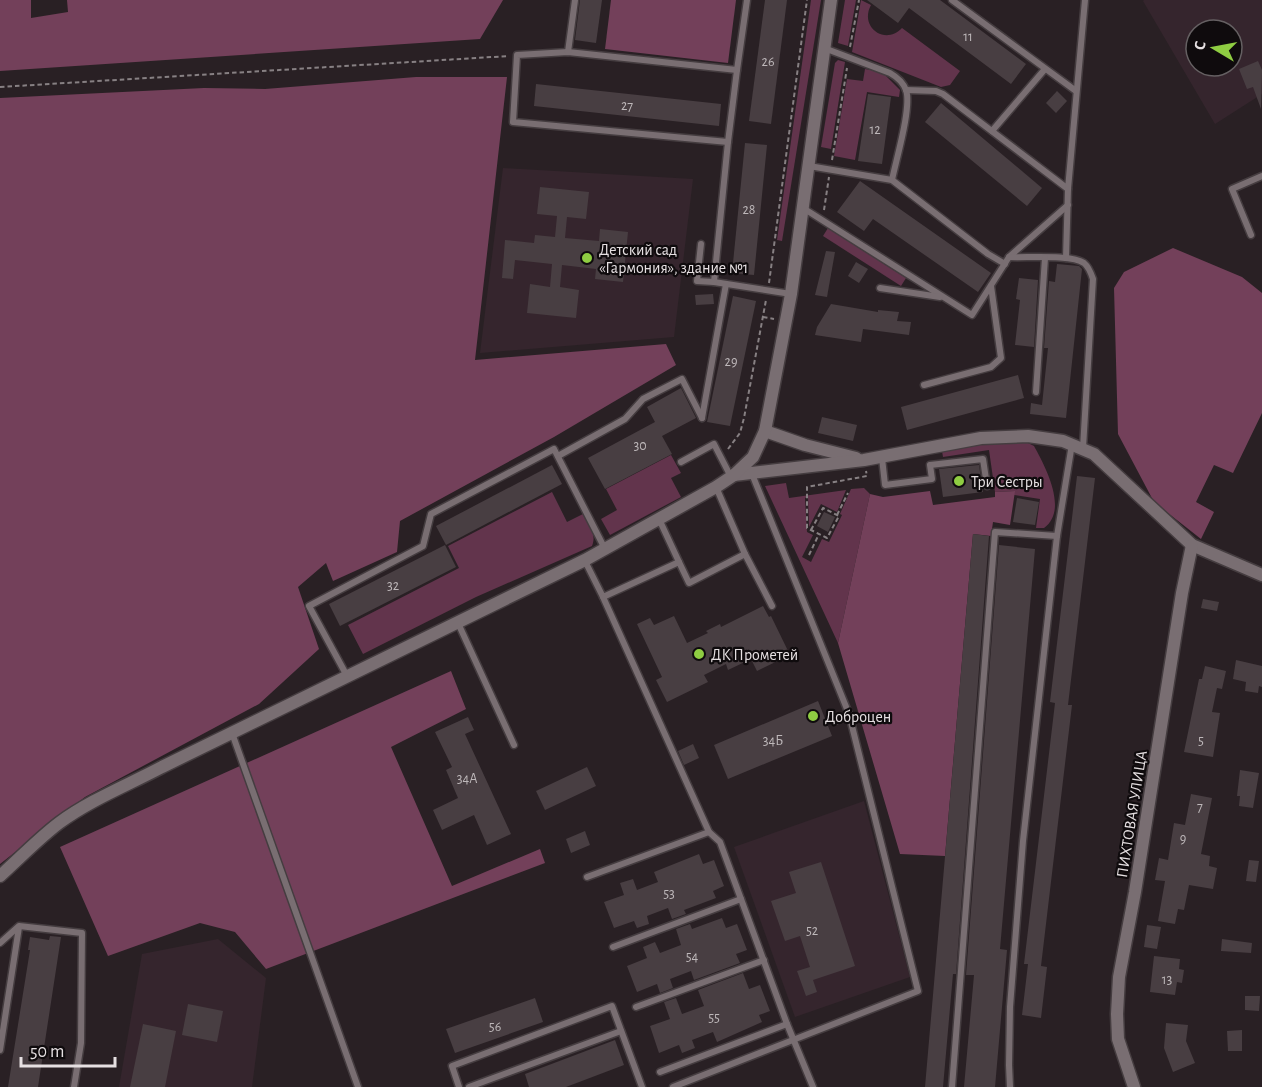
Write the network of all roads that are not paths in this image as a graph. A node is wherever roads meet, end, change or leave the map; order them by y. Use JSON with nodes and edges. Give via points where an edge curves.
{"nodes":[{"id":1,"x":575,"y":0,"type":"edge"},
{"id":2,"x":747,"y":0,"type":"edge"},
{"id":3,"x":831,"y":0,"type":"edge"},
{"id":4,"x":952,"y":0,"type":"edge"},
{"id":5,"x":1085,"y":0,"type":"edge"},
{"id":6,"x":824,"y":48,"type":"junction"},
{"id":7,"x":568,"y":52,"type":"junction"},
{"id":8,"x":1045,"y":69,"type":"junction"},
{"id":9,"x":737,"y":70,"type":"junction"},
{"id":10,"x":906,"y":90,"type":"junction"},
{"id":11,"x":1076,"y":92,"type":"junction"},
{"id":12,"x":992,"y":131,"type":"junction"},
{"id":13,"x":728,"y":142,"type":"junction"},
{"id":14,"x":809,"y":166,"type":"junction"},
{"id":15,"x":1262,"y":176,"type":"edge"},
{"id":16,"x":892,"y":180,"type":"junction"},
{"id":17,"x":1068,"y":189,"type":"junction"},
{"id":18,"x":1068,"y":205,"type":"junction"},
{"id":19,"x":803,"y":208,"type":"junction"},
{"id":20,"x":1251,"y":235,"type":"dead end"},
{"id":21,"x":701,"y":244,"type":"dead end"},
{"id":22,"x":1045,"y":258,"type":"junction"},
{"id":23,"x":1066,"y":258,"type":"junction"},
{"id":24,"x":1007,"y":260,"type":"junction"},
{"id":25,"x":714,"y":282,"type":"junction"},
{"id":26,"x":726,"y":284,"type":"junction"},
{"id":27,"x":991,"y":286,"type":"junction"},
{"id":28,"x":880,"y":288,"type":"dead end"},
{"id":29,"x":791,"y":294,"type":"junction"},
{"id":30,"x":943,"y":298,"type":"junction"},
{"id":31,"x":924,"y":385,"type":"dead end"},
{"id":32,"x":1036,"y":392,"type":"dead end"},
{"id":33,"x":765,"y":432,"type":"junction"},
{"id":34,"x":1077,"y":446,"type":"junction"},
{"id":35,"x":558,"y":456,"type":"junction"},
{"id":36,"x":882,"y":458,"type":"junction"},
{"id":37,"x":864,"y":460,"type":"junction"},
{"id":38,"x":681,"y":462,"type":"dead end"},
{"id":39,"x":752,"y":474,"type":"junction"},
{"id":40,"x":732,"y":476,"type":"junction"},
{"id":41,"x":987,"y":486,"type":"dead end"},
{"id":42,"x":716,"y":487,"type":"junction"},
{"id":43,"x":659,"y":519,"type":"junction"},
{"id":44,"x":1057,"y":536,"type":"junction"},
{"id":45,"x":1191,"y":545,"type":"junction"},
{"id":46,"x":606,"y":549,"type":"junction"},
{"id":47,"x":746,"y":554,"type":"junction"},
{"id":48,"x":585,"y":561,"type":"junction"},
{"id":49,"x":679,"y":562,"type":"junction"},
{"id":50,"x":1262,"y":575,"type":"edge"},
{"id":51,"x":603,"y":597,"type":"junction"},
{"id":52,"x":772,"y":606,"type":"dead end"},
{"id":53,"x":458,"y":622,"type":"junction"},
{"id":54,"x":346,"y":676,"type":"junction"},
{"id":55,"x":849,"y":714,"type":"junction"},
{"id":56,"x":835,"y":721,"type":"dead end"},
{"id":57,"x":232,"y":733,"type":"junction"},
{"id":58,"x":514,"y":745,"type":"dead end"},
{"id":59,"x":709,"y":832,"type":"junction"},
{"id":60,"x":0,"y":876,"type":"edge"},
{"id":61,"x":587,"y":877,"type":"dead end"},
{"id":62,"x":741,"y":899,"type":"junction"},
{"id":63,"x":19,"y":926,"type":"junction"},
{"id":64,"x":0,"y":943,"type":"edge"},
{"id":65,"x":613,"y":947,"type":"dead end"},
{"id":66,"x":764,"y":960,"type":"junction"},
{"id":67,"x":636,"y":1007,"type":"dead end"},
{"id":68,"x":787,"y":1024,"type":"junction"},
{"id":69,"x":621,"y":1031,"type":"junction"},
{"id":70,"x":794,"y":1040,"type":"junction"},
{"id":71,"x":0,"y":1050,"type":"edge"},
{"id":72,"x":660,"y":1072,"type":"dead end"},
{"id":73,"x":74,"y":1087,"type":"edge"},
{"id":74,"x":358,"y":1087,"type":"edge"},
{"id":75,"x":459,"y":1087,"type":"edge"},
{"id":76,"x":470,"y":1087,"type":"edge"},
{"id":77,"x":642,"y":1087,"type":"edge"},
{"id":78,"x":673,"y":1087,"type":"edge"},
{"id":79,"x":813,"y":1087,"type":"edge"},
{"id":80,"x":952,"y":1087,"type":"edge"},
{"id":81,"x":1010,"y":1087,"type":"edge"},
{"id":82,"x":1134,"y":1087,"type":"edge"}],
"edges":[{"from":1,"to":7,"type":"lane"},
{"from":2,"to":9,"type":"lane"},
{"from":3,"to":6,"type":"street"},
{"from":4,"to":8,"type":"lane"},
{"from":5,"to":11,"type":"lane"},
{"from":6,"to":10,"type":"lane","via":[[890,73]]},
{"from":6,"to":14,"type":"street"},
{"from":7,"to":9,"type":"lane"},
{"from":7,"to":13,"type":"lane","via":[[517,56],[513,122]]},
{"from":8,"to":11,"type":"lane"},
{"from":8,"to":12,"type":"lane"},
{"from":9,"to":13,"type":"lane"},
{"from":10,"to":12,"type":"lane","via":[[943,94]]},
{"from":10,"to":16,"type":"lane","via":[[908,106]]},
{"from":11,"to":17,"type":"lane"},
{"from":12,"to":17,"type":"lane"},
{"from":13,"to":25,"type":"lane"},
{"from":14,"to":16,"type":"lane"},
{"from":14,"to":19,"type":"street"},
{"from":15,"to":20,"type":"lane","via":[[1232,189]]},
{"from":16,"to":24,"type":"lane","via":[[988,254]]},
{"from":17,"to":18,"type":"lane"},
{"from":18,"to":23,"type":"lane"},
{"from":18,"to":24,"type":"lane"},
{"from":19,"to":29,"type":"street"},
{"from":19,"to":30,"type":"lane"},
{"from":21,"to":25,"type":"lane","via":[[697,281]]},
{"from":22,"to":23,"type":"lane"},
{"from":22,"to":24,"type":"lane"},
{"from":22,"to":32,"type":"lane"},
{"from":23,"to":34,"type":"lane","via":[[1082,261],[1093,279]]},
{"from":24,"to":27,"type":"lane"},
{"from":25,"to":26,"type":"lane"},
{"from":26,"to":29,"type":"lane"},
{"from":26,"to":35,"type":"lane","via":[[702,418],[682,379],[643,399],[626,419]]},
{"from":27,"to":30,"type":"lane","via":[[972,315]]},
{"from":27,"to":31,"type":"lane","via":[[1001,358],[992,367]]},
{"from":28,"to":30,"type":"lane"},
{"from":29,"to":33,"type":"street"},
{"from":33,"to":37,"type":"street"},
{"from":33,"to":40,"type":"street","via":[[753,457]]},
{"from":34,"to":36,"type":"street","via":[[1028,436],[981,438]]},
{"from":34,"to":44,"type":"lane"},
{"from":34,"to":45,"type":"street","via":[[1094,454]]},
{"from":35,"to":46,"type":"lane"},
{"from":35,"to":54,"type":"lane","via":[[554,449],[431,514],[423,546],[309,606]]},
{"from":36,"to":37,"type":"street"},
{"from":36,"to":41,"type":"lane","via":[[885,485],[932,479],[930,465],[983,459]]},
{"from":37,"to":39,"type":"street"},
{"from":38,"to":40,"type":"lane","via":[[714,444]]},
{"from":39,"to":40,"type":"street"},
{"from":39,"to":55,"type":"lane"},
{"from":40,"to":42,"type":"street"},
{"from":42,"to":43,"type":"street"},
{"from":42,"to":47,"type":"lane"},
{"from":43,"to":46,"type":"street"},
{"from":43,"to":49,"type":"lane"},
{"from":44,"to":80,"type":"lane","via":[[995,532]]},
{"from":44,"to":81,"type":"lane","via":[[1023,841],[1010,1007]]},
{"from":45,"to":50,"type":"street"},
{"from":45,"to":82,"type":"street","name":"ПИХТОВАЯ УЛИЦА","via":[[1119,977],[1118,1039]]},
{"from":46,"to":48,"type":"street"},
{"from":47,"to":49,"type":"lane","via":[[688,583]]},
{"from":47,"to":52,"type":"lane"},
{"from":48,"to":51,"type":"lane"},
{"from":48,"to":53,"type":"street"},
{"from":49,"to":51,"type":"lane"},
{"from":51,"to":59,"type":"lane"},
{"from":53,"to":54,"type":"street"},
{"from":53,"to":58,"type":"lane"},
{"from":54,"to":57,"type":"street"},
{"from":55,"to":56,"type":"lane"},
{"from":55,"to":70,"type":"lane","via":[[918,991]]},
{"from":57,"to":60,"type":"street","via":[[61,822]]},
{"from":57,"to":74,"type":"lane"},
{"from":59,"to":61,"type":"lane"},
{"from":59,"to":62,"type":"lane","via":[[720,842]]},
{"from":62,"to":65,"type":"lane"},
{"from":62,"to":66,"type":"lane"},
{"from":63,"to":64,"type":"lane"},
{"from":63,"to":71,"type":"lane"},
{"from":63,"to":73,"type":"lane","via":[[81,933],[81,1043]]},
{"from":66,"to":67,"type":"lane"},
{"from":66,"to":68,"type":"lane"},
{"from":68,"to":70,"type":"lane"},
{"from":68,"to":72,"type":"lane"},
{"from":69,"to":75,"type":"lane","via":[[612,1006],[452,1066]]},
{"from":69,"to":76,"type":"lane"},
{"from":69,"to":77,"type":"lane"},
{"from":70,"to":78,"type":"lane"},
{"from":70,"to":79,"type":"lane"}]}
